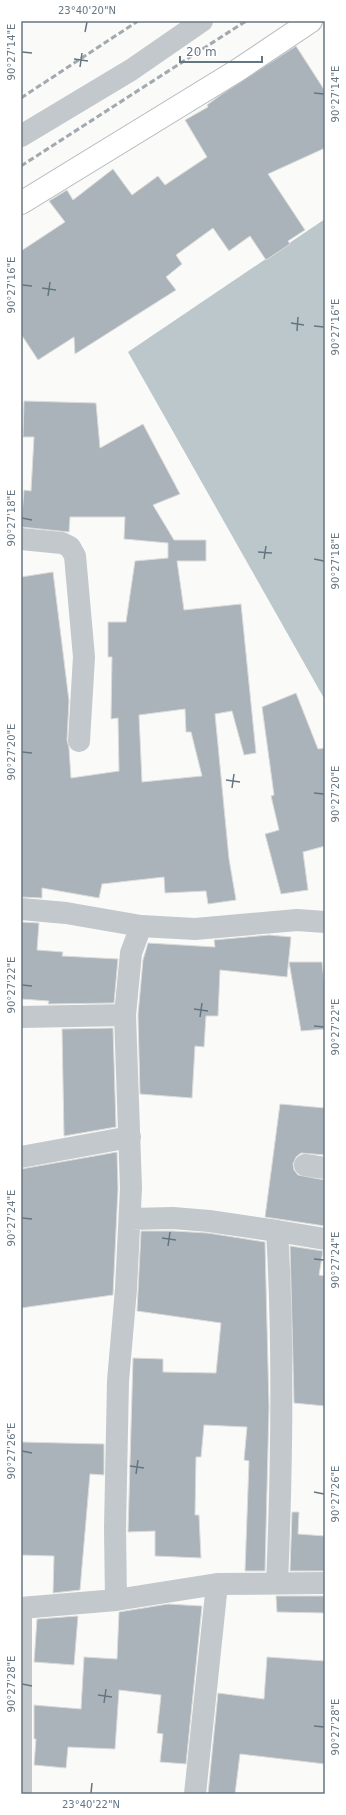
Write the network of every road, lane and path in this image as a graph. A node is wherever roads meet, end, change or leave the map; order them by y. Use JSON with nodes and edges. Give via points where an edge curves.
{"nodes":[{"id":1,"x":202,"y":21,"type":"edge"},
{"id":2,"x":311,"y":21,"type":"edge"},
{"id":3,"x":21,"y":136,"type":"edge"},
{"id":4,"x":21,"y":203,"type":"edge"},
{"id":5,"x":21,"y":539,"type":"edge"},
{"id":6,"x":79,"y":741,"type":"dead end"},
{"id":7,"x":21,"y":908,"type":"edge"},
{"id":8,"x":325,"y":922,"type":"edge"},
{"id":9,"x":141,"y":926,"type":"junction"},
{"id":10,"x":125,"y":1015,"type":"junction"},
{"id":11,"x":21,"y":1017,"type":"edge"},
{"id":12,"x":130,"y":1137,"type":"junction"},
{"id":13,"x":21,"y":1157,"type":"edge"},
{"id":14,"x":130,"y":1219,"type":"junction"},
{"id":15,"x":277,"y":1231,"type":"junction"},
{"id":16,"x":325,"y":1239,"type":"edge"},
{"id":17,"x":277,"y":1583,"type":"junction"},
{"id":18,"x":325,"y":1583,"type":"edge"},
{"id":19,"x":217,"y":1584,"type":"junction"},
{"id":20,"x":116,"y":1600,"type":"junction"},
{"id":21,"x":21,"y":1608,"type":"edge"},
{"id":22,"x":21,"y":1794,"type":"edge"},
{"id":23,"x":195,"y":1794,"type":"edge"}],
"edges":[{"from":1,"to":3,"type":"street","via":[[131,70]]},
{"from":2,"to":4,"type":"street","via":[[238,70]]},
{"from":5,"to":6,"type":"street","via":[[62,543],[70,547],[75,556],[84,657]]},
{"from":7,"to":9,"type":"street"},
{"from":8,"to":9,"type":"street","via":[[297,920],[195,929]]},
{"from":9,"to":10,"type":"street","via":[[131,953]]},
{"from":10,"to":11,"type":"street"},
{"from":10,"to":12,"type":"street"},
{"from":12,"to":13,"type":"street"},
{"from":12,"to":14,"type":"street"},
{"from":14,"to":15,"type":"street","via":[[173,1218]]},
{"from":14,"to":20,"type":"street","via":[[118,1381]]},
{"from":15,"to":16,"type":"street"},
{"from":15,"to":17,"type":"street","via":[[281,1382]]},
{"from":17,"to":18,"type":"street"},
{"from":17,"to":19,"type":"street"},
{"from":19,"to":20,"type":"street"},
{"from":19,"to":23,"type":"street"},
{"from":20,"to":21,"type":"street"},
{"from":21,"to":22,"type":"street"}]}
